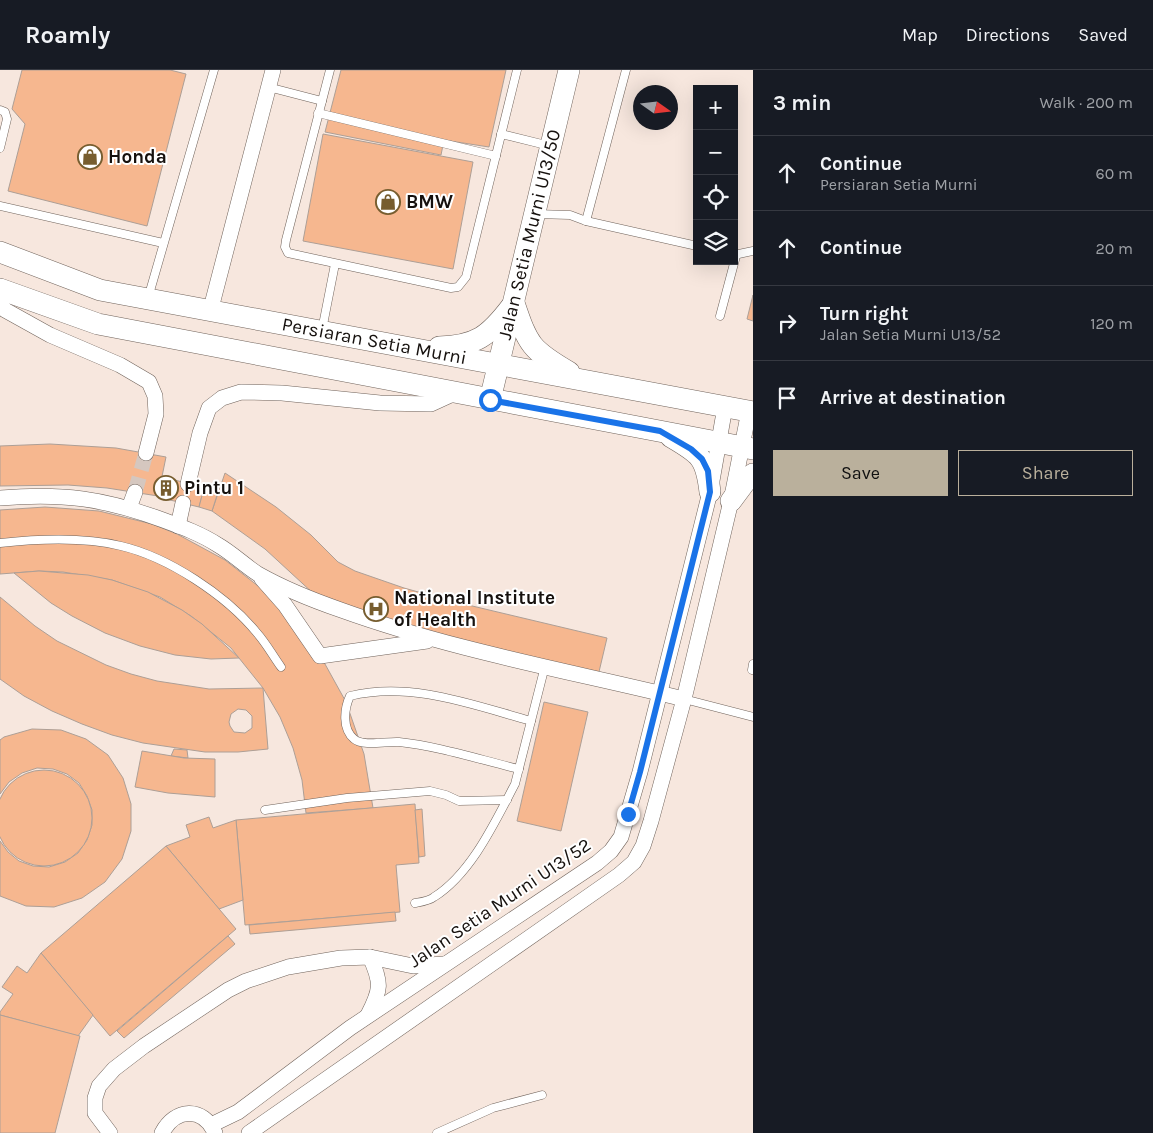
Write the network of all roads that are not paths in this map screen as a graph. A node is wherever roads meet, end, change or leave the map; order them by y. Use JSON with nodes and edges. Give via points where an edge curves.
{"nodes":[{"id":1,"x":214,"y":70,"type":"edge"},
{"id":2,"x":273,"y":70,"type":"edge"},
{"id":3,"x":330,"y":70,"type":"edge"},
{"id":4,"x":517,"y":70,"type":"edge"},
{"id":5,"x":569,"y":70,"type":"edge"},
{"id":6,"x":626,"y":70,"type":"edge"},
{"id":7,"x":268,"y":87,"type":"junction"},
{"id":8,"x":322,"y":101,"type":"junction"},
{"id":9,"x":0,"y":110,"type":"edge"},
{"id":10,"x":318,"y":113,"type":"junction"},
{"id":11,"x":501,"y":134,"type":"junction"},
{"id":12,"x":552,"y":146,"type":"junction"},
{"id":13,"x":0,"y":148,"type":"edge"},
{"id":14,"x":496,"y":156,"type":"junction"},
{"id":15,"x":0,"y":206,"type":"edge"},
{"id":16,"x":535,"y":214,"type":"junction"},
{"id":17,"x":586,"y":220,"type":"junction"},
{"id":18,"x":163,"y":243,"type":"junction"},
{"id":19,"x":693,"y":245,"type":"edge"},
{"id":20,"x":753,"y":251,"type":"edge"},
{"id":21,"x":0,"y":252,"type":"edge"},
{"id":22,"x":738,"y":254,"type":"edge"},
{"id":23,"x":335,"y":264,"type":"junction"},
{"id":24,"x":733,"y":265,"type":"edge"},
{"id":25,"x":0,"y":289,"type":"edge"},
{"id":26,"x":148,"y":298,"type":"junction"},
{"id":27,"x":0,"y":303,"type":"edge"},
{"id":28,"x":514,"y":303,"type":"junction"},
{"id":29,"x":210,"y":312,"type":"junction"},
{"id":30,"x":720,"y":316,"type":"dead end"},
{"id":31,"x":321,"y":332,"type":"junction"},
{"id":32,"x":411,"y":348,"type":"junction"},
{"id":33,"x":499,"y":364,"type":"junction"},
{"id":34,"x":586,"y":382,"type":"junction"},
{"id":35,"x":454,"y":393,"type":"junction"},
{"id":36,"x":490,"y":400,"type":"junction"},
{"id":37,"x":726,"y":407,"type":"junction"},
{"id":38,"x":751,"y":412,"type":"edge"},
{"id":39,"x":660,"y":431,"type":"junction"},
{"id":40,"x":719,"y":443,"type":"junction"},
{"id":41,"x":748,"y":448,"type":"edge"},
{"id":42,"x":146,"y":453,"type":"tunnel mouth"},
{"id":43,"x":753,"y":474,"type":"edge"},
{"id":44,"x":188,"y":484,"type":"dead end"},
{"id":45,"x":134,"y":492,"type":"tunnel mouth"},
{"id":46,"x":710,"y":492,"type":"junction"},
{"id":47,"x":0,"y":498,"type":"edge"},
{"id":48,"x":731,"y":501,"type":"junction"},
{"id":49,"x":184,"y":503,"type":"dead end"},
{"id":50,"x":129,"y":508,"type":"junction"},
{"id":51,"x":178,"y":526,"type":"junction"},
{"id":52,"x":0,"y":543,"type":"edge"},
{"id":53,"x":258,"y":574,"type":"junction"},
{"id":54,"x":431,"y":640,"type":"junction"},
{"id":55,"x":546,"y":666,"type":"junction"},
{"id":56,"x":281,"y":667,"type":"dead end"},
{"id":57,"x":659,"y":693,"type":"junction"},
{"id":58,"x":684,"y":699,"type":"junction"},
{"id":59,"x":753,"y":717,"type":"edge"},
{"id":60,"x":531,"y":721,"type":"junction"},
{"id":61,"x":519,"y":768,"type":"junction"},
{"id":62,"x":507,"y":800,"type":"junction"},
{"id":63,"x":265,"y":810,"type":"dead end"},
{"id":64,"x":415,"y":903,"type":"dead end"},
{"id":65,"x":370,"y":957,"type":"junction"},
{"id":66,"x":446,"y":964,"type":"junction"},
{"id":67,"x":368,"y":1016,"type":"junction"},
{"id":68,"x":542,"y":1095,"type":"dead end"},
{"id":69,"x":213,"y":1129,"type":"edge"},
{"id":70,"x":253,"y":1132,"type":"edge"},
{"id":71,"x":110,"y":1133,"type":"edge"},
{"id":72,"x":162,"y":1133,"type":"edge"},
{"id":73,"x":437,"y":1133,"type":"edge"}],
"edges":[{"from":1,"to":18,"type":"lane"},
{"from":2,"to":7,"type":"street"},
{"from":3,"to":8,"type":"lane"},
{"from":4,"to":11,"type":"lane"},
{"from":5,"to":12,"type":"street","name":"Jalan Setia Murni U13/50"},
{"from":6,"to":17,"type":"lane"},
{"from":7,"to":8,"type":"lane"},
{"from":7,"to":29,"type":"street"},
{"from":8,"to":10,"type":"lane"},
{"from":9,"to":13,"type":"lane","via":[[5,112],[7,119]]},
{"from":10,"to":14,"type":"lane"},
{"from":10,"to":23,"type":"lane","via":[[286,248],[294,255]]},
{"from":11,"to":12,"type":"lane"},
{"from":11,"to":14,"type":"lane"},
{"from":12,"to":16,"type":"street","name":"Jalan Setia Murni U13/50"},
{"from":14,"to":23,"type":"lane","via":[[466,277],[458,287]]},
{"from":15,"to":18,"type":"lane"},
{"from":16,"to":17,"type":"lane","via":[[570,215]]},
{"from":16,"to":28,"type":"street","name":"Jalan Setia Murni U13/50"},
{"from":17,"to":19,"type":"lane"},
{"from":18,"to":26,"type":"lane"},
{"from":20,"to":22,"type":"lane"},
{"from":21,"to":26,"type":"street","name":"Persiaran Setia Murni","via":[[100,290]]},
{"from":23,"to":31,"type":"lane"},
{"from":24,"to":30,"type":"lane"},
{"from":25,"to":35,"type":"street","name":"Persiaran Setia Murni","via":[[98,324]]},
{"from":26,"to":29,"type":"street","name":"Persiaran Setia Murni"},
{"from":27,"to":42,"type":"street","via":[[5,310],[50,335],[120,365],[148,382],[155,396],[156,414]]},
{"from":28,"to":32,"type":"street","via":[[497,326],[483,338],[449,347]]},
{"from":28,"to":33,"type":"street","name":"Jalan Setia Murni U13/50"},
{"from":28,"to":34,"type":"street","via":[[531,345],[545,358]]},
{"from":29,"to":31,"type":"street","name":"Persiaran Setia Murni"},
{"from":31,"to":32,"type":"street","name":"Persiaran Setia Murni"},
{"from":32,"to":33,"type":"street","name":"Persiaran Setia Murni"},
{"from":33,"to":34,"type":"street","name":"Persiaran Setia Murni"},
{"from":33,"to":36,"type":"street","name":"Jalan Setia Murni U13/50"},
{"from":34,"to":37,"type":"street","name":"Persiaran Setia Murni"},
{"from":35,"to":36,"type":"street","name":"Persiaran Setia Murni"},
{"from":35,"to":44,"type":"street","via":[[431,404],[380,403],[282,393],[241,392],[222,398],[209,408]]},
{"from":36,"to":39,"type":"street","name":"Persiaran Setia Murni"},
{"from":37,"to":38,"type":"street","name":"Persiaran Setia Murni"},
{"from":37,"to":40,"type":"street","name":"Jalan Setia Murni U13/52"},
{"from":38,"to":41,"type":"street"},
{"from":39,"to":40,"type":"street","name":"Persiaran Setia Murni"},
{"from":39,"to":46,"type":"street","via":[[702,459],[708,471]]},
{"from":40,"to":41,"type":"street","name":"Persiaran Setia Murni"},
{"from":40,"to":46,"type":"street","name":"Jalan Setia Murni U13/52"},
{"from":41,"to":48,"type":"street"},
{"from":43,"to":48,"type":"street"},
{"from":45,"to":50,"type":"street"},
{"from":46,"to":57,"type":"street","name":"Jalan Setia Murni U13/52"},
{"from":47,"to":50,"type":"street","via":[[78,497]]},
{"from":48,"to":58,"type":"street"},
{"from":49,"to":51,"type":"street"},
{"from":50,"to":51,"type":"street"},
{"from":51,"to":53,"type":"street","via":[[217,544]]},
{"from":52,"to":56,"type":"lane","via":[[97,543],[121,546],[166,563],[233,608],[257,632]]},
{"from":53,"to":54,"type":"street","via":[[311,599]]},
{"from":53,"to":54,"type":"street","via":[[285,605],[320,656]]},
{"from":54,"to":55,"type":"street"},
{"from":55,"to":57,"type":"street"},
{"from":55,"to":60,"type":"lane"},
{"from":57,"to":58,"type":"street"},
{"from":57,"to":66,"type":"street","name":"Jalan Setia Murni U13/52","via":[[621,837],[611,851]]},
{"from":58,"to":59,"type":"lane"},
{"from":58,"to":70,"type":"street","via":[[652,821],[634,862]]},
{"from":60,"to":61,"type":"lane"},
{"from":60,"to":61,"type":"lane","via":[[413,691],[358,694],[350,696],[346,707],[348,730],[355,741],[363,744],[409,743]]},
{"from":61,"to":62,"type":"lane","via":[[516,784]]},
{"from":62,"to":63,"type":"lane","via":[[464,802],[430,791]]},
{"from":62,"to":64,"type":"lane","via":[[458,877],[433,898]]},
{"from":65,"to":66,"type":"street","via":[[414,966]]},
{"from":65,"to":67,"type":"street","via":[[378,975],[378,988]]},
{"from":65,"to":71,"type":"street","via":[[341,958],[288,967],[246,981],[144,1046],[114,1069],[99,1086],[95,1098],[96,1114]]},
{"from":66,"to":67,"type":"street","name":"Jalan Setia Murni U13/52"},
{"from":67,"to":69,"type":"street","name":"Jalan Setia Murni U13/52"},
{"from":68,"to":73,"type":"lane","via":[[493,1108]]},
{"from":69,"to":72,"type":"street","via":[[205,1119],[189,1113],[172,1119]]}]}
